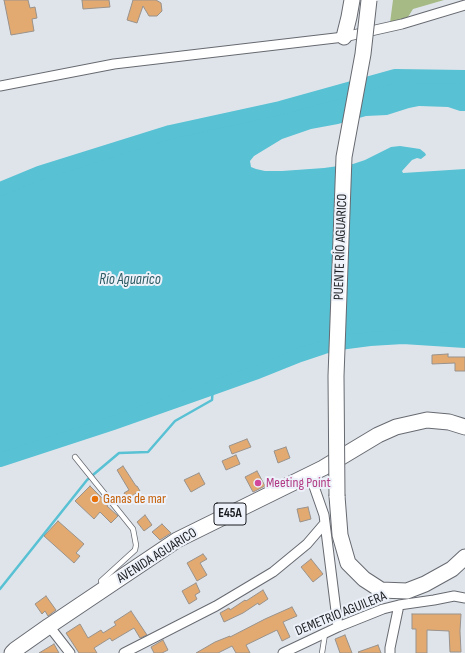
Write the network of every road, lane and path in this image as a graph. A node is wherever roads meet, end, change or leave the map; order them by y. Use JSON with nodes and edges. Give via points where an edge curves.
{"nodes":[{"id":1,"x":352,"y":0,"type":"edge"},
{"id":2,"x":370,"y":0,"type":"edge"},
{"id":3,"x":465,"y":5,"type":"edge"},
{"id":4,"x":344,"y":38,"type":"junction"},
{"id":5,"x":0,"y":86,"type":"edge"},
{"id":6,"x":465,"y":427,"type":"edge"},
{"id":7,"x":75,"y":457,"type":"dead end"},
{"id":8,"x":310,"y":475,"type":"junction"},
{"id":9,"x":325,"y":523,"type":"junction"},
{"id":10,"x":465,"y":557,"type":"edge"},
{"id":11,"x":104,"y":589,"type":"junction"},
{"id":12,"x":465,"y":598,"type":"edge"},
{"id":13,"x":399,"y":605,"type":"junction"},
{"id":14,"x":49,"y":626,"type":"junction"},
{"id":15,"x":338,"y":627,"type":"junction"},
{"id":16,"x":325,"y":634,"type":"junction"},
{"id":17,"x":12,"y":653,"type":"edge"},
{"id":18,"x":70,"y":653,"type":"edge"},
{"id":19,"x":124,"y":653,"type":"edge"},
{"id":20,"x":283,"y":653,"type":"edge"},
{"id":21,"x":322,"y":653,"type":"edge"},
{"id":22,"x":390,"y":653,"type":"edge"}],
"edges":[{"from":1,"to":4,"type":"highway"},
{"from":2,"to":10,"type":"highway","name":"PUENTE RÍO AGUARICO","bridge":true,"via":[[344,157],[336,376],[337,496],[340,534],[348,563],[380,590],[407,591],[426,584],[452,570]]},
{"from":3,"to":4,"type":"street"},
{"from":4,"to":5,"type":"street","via":[[114,64]]},
{"from":6,"to":8,"type":"highway","name":"AVENIDA AGUARICO","number":"E45A","via":[[449,422],[427,420],[396,427]]},
{"from":7,"to":11,"type":"lane","via":[[133,529],[135,550],[101,582]]},
{"from":8,"to":9,"type":"street"},
{"from":8,"to":11,"type":"highway","name":"AVENIDA AGUARICO","number":"E45A","via":[[177,540]]},
{"from":9,"to":15,"type":"street"},
{"from":9,"to":19,"type":"street","via":[[307,544],[273,572],[216,606]]},
{"from":11,"to":14,"type":"highway","name":"AVENIDA AGUARICO","number":"E45A"},
{"from":12,"to":13,"type":"street","name":"DEMETRIO AGUILERA","via":[[454,596]]},
{"from":13,"to":15,"type":"street","name":"DEMETRIO AGUILERA"},
{"from":13,"to":22,"type":"street"},
{"from":14,"to":17,"type":"highway","name":"AVENIDA AGUARICO","number":"E45A"},
{"from":14,"to":18,"type":"street"},
{"from":15,"to":16,"type":"street","name":"DEMETRIO AGUILERA"},
{"from":16,"to":20,"type":"street","name":"DEMETRIO AGUILERA"},
{"from":16,"to":21,"type":"lane"}]}
